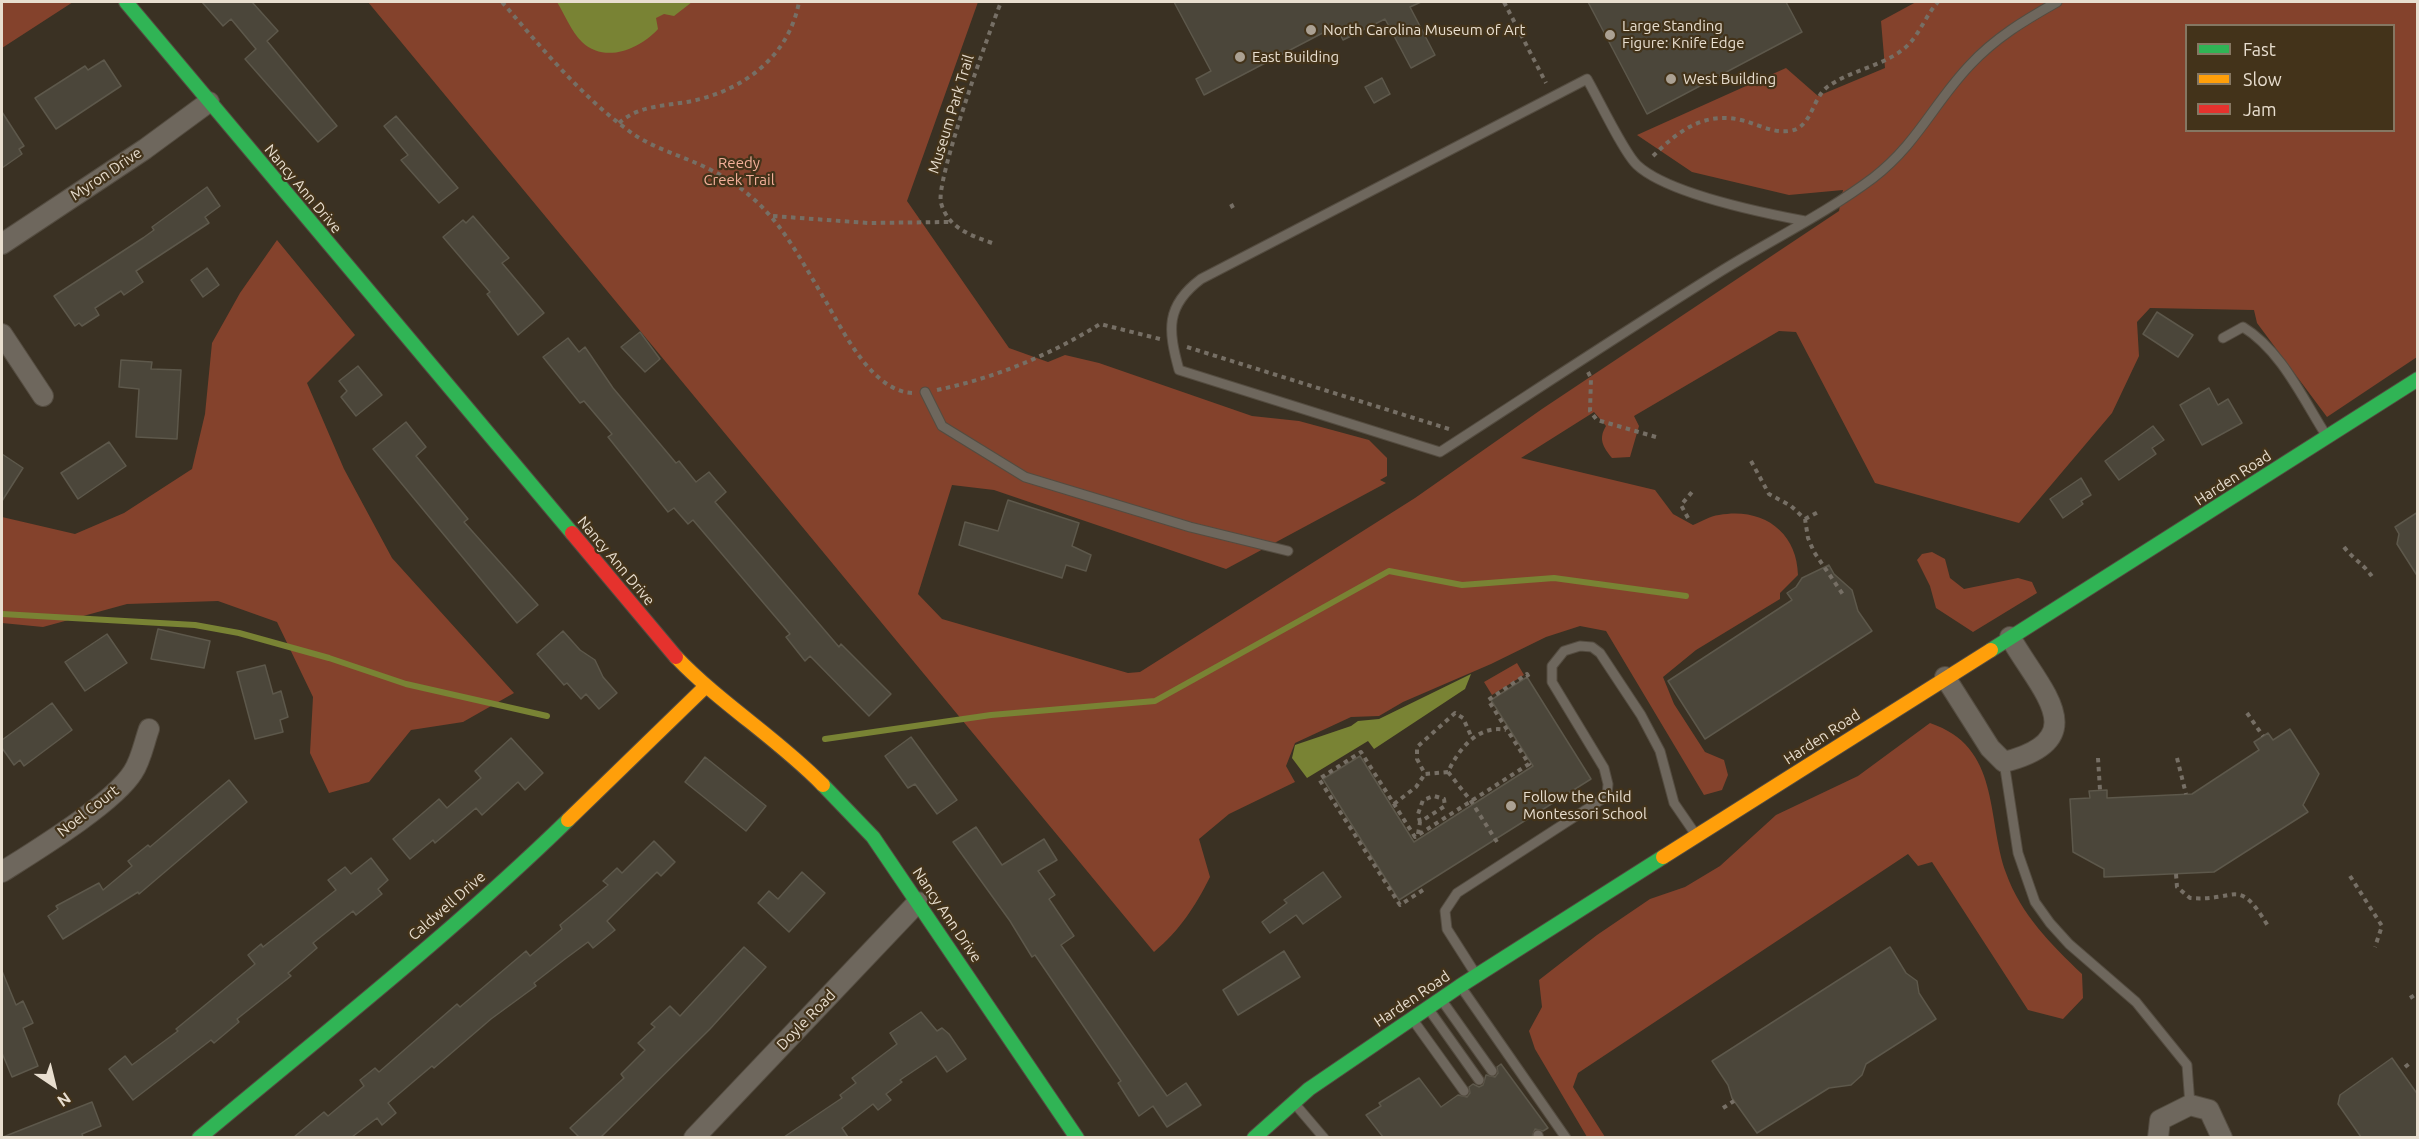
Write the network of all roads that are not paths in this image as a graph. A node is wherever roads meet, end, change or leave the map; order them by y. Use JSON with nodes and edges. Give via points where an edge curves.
{"nodes":[{"id":1,"x":126,"y":2,"type":"edge"},
{"id":2,"x":2057,"y":2,"type":"edge"},
{"id":3,"x":209,"y":102,"type":"junction"},
{"id":4,"x":1805,"y":221,"type":"junction"},
{"id":5,"x":2,"y":244,"type":"edge"},
{"id":6,"x":2,"y":334,"type":"edge"},
{"id":7,"x":2223,"y":338,"type":"dead end"},
{"id":8,"x":2418,"y":379,"type":"edge"},
{"id":9,"x":924,"y":392,"type":"road end"},
{"id":10,"x":43,"y":396,"type":"dead end"},
{"id":11,"x":2327,"y":437,"type":"junction"},
{"id":12,"x":1288,"y":551,"type":"dead end"},
{"id":13,"x":2010,"y":637,"type":"junction"},
{"id":14,"x":1945,"y":677,"type":"junction"},
{"id":15,"x":705,"y":687,"type":"junction"},
{"id":16,"x":149,"y":729,"type":"dead end"},
{"id":17,"x":2004,"y":762,"type":"junction"},
{"id":18,"x":1698,"y":837,"type":"junction"},
{"id":19,"x":2,"y":872,"type":"edge"},
{"id":20,"x":918,"y":902,"type":"junction"},
{"id":21,"x":1477,"y":975,"type":"junction"},
{"id":22,"x":1460,"y":986,"type":"junction"},
{"id":23,"x":1441,"y":999,"type":"junction"},
{"id":24,"x":1427,"y":1008,"type":"junction"},
{"id":25,"x":1412,"y":1018,"type":"junction"},
{"id":26,"x":1492,"y":1071,"type":"dead end"},
{"id":27,"x":1479,"y":1080,"type":"dead end"},
{"id":28,"x":1464,"y":1091,"type":"dead end"},
{"id":29,"x":1293,"y":1102,"type":"junction"},
{"id":30,"x":2190,"y":1105,"type":"junction"},
{"id":31,"x":199,"y":1137,"type":"edge"},
{"id":32,"x":694,"y":1137,"type":"edge"},
{"id":33,"x":1077,"y":1137,"type":"edge"},
{"id":34,"x":1254,"y":1137,"type":"edge"},
{"id":35,"x":1324,"y":1137,"type":"edge"},
{"id":36,"x":1566,"y":1137,"type":"edge"},
{"id":37,"x":2158,"y":1137,"type":"edge"},
{"id":38,"x":2222,"y":1137,"type":"edge"}],
"edges":[{"from":1,"to":3,"type":"street","name":"Nancy Ann Drive"},
{"from":2,"to":4,"type":"lane","via":[[2020,22],[1985,49],[1889,165]]},
{"from":3,"to":5,"type":"street","name":"Myron Drive"},
{"from":3,"to":15,"type":"street","name":"Nancy Ann Drive","via":[[668,648]]},
{"from":4,"to":4,"type":"lane","via":[[1759,213],[1658,181],[1636,164],[1587,79],[1201,279],[1177,304],[1170,329],[1179,370],[1440,452]]},
{"from":6,"to":10,"type":"street"},
{"from":7,"to":11,"type":"lane","via":[[2243,327],[2255,334],[2286,372]]},
{"from":8,"to":11,"type":"street","name":"Harden Road"},
{"from":9,"to":12,"type":"lane","via":[[942,426],[1025,477],[1190,527]]},
{"from":11,"to":13,"type":"street","name":"Harden Road"},
{"from":13,"to":14,"type":"street","name":"Harden Road"},
{"from":13,"to":17,"type":"street","via":[[2053,710],[2056,729],[2039,750]]},
{"from":14,"to":17,"type":"street","via":[[1990,748]]},
{"from":14,"to":18,"type":"street","name":"Harden Road"},
{"from":15,"to":20,"type":"street","name":"Nancy Ann Drive","via":[[829,790],[873,837]]},
{"from":15,"to":31,"type":"street","name":"Caldwell Drive","via":[[533,854]]},
{"from":16,"to":19,"type":"street","name":"Noel Court","via":[[134,771],[121,787]]},
{"from":17,"to":30,"type":"lane","via":[[2018,853],[2036,902],[2069,944],[2136,1002],[2187,1065]]},
{"from":18,"to":21,"type":"street","name":"Harden Road"},
{"from":18,"to":21,"type":"lane","via":[[1674,803],[1660,751],[1611,667],[1592,647],[1564,651],[1552,666],[1552,682],[1604,768],[1607,796],[1457,892],[1445,911],[1447,928]]},
{"from":20,"to":32,"type":"street","name":"Doyle Road"},
{"from":20,"to":33,"type":"street","name":"Nancy Ann Drive"},
{"from":21,"to":22,"type":"street","name":"Harden Road"},
{"from":22,"to":23,"type":"street","name":"Harden Road"},
{"from":22,"to":36,"type":"lane"},
{"from":23,"to":24,"type":"street","name":"Harden Road"},
{"from":23,"to":26,"type":"lane"},
{"from":24,"to":25,"type":"street","name":"Harden Road"},
{"from":24,"to":27,"type":"lane"},
{"from":25,"to":28,"type":"lane"},
{"from":25,"to":29,"type":"street","name":"Harden Road"},
{"from":29,"to":34,"type":"street","name":"Harden Road"},
{"from":29,"to":35,"type":"lane"},
{"from":30,"to":37,"type":"street","via":[[2160,1120]]},
{"from":30,"to":38,"type":"street","via":[[2210,1110]]}]}
